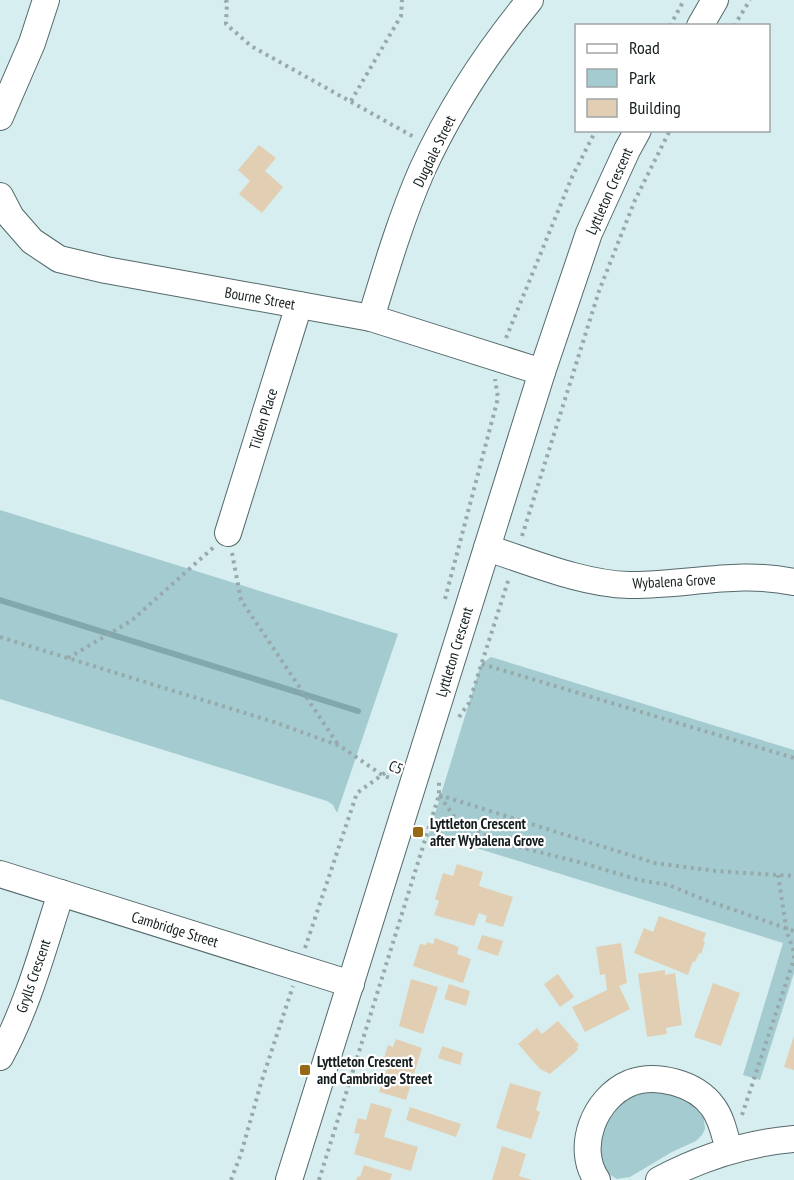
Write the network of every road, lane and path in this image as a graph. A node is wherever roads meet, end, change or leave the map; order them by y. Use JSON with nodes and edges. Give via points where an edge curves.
{"nodes":[{"id":1,"x":46,"y":0,"type":"edge"},
{"id":2,"x":402,"y":0,"type":"edge"},
{"id":3,"x":530,"y":0,"type":"edge"},
{"id":4,"x":684,"y":0,"type":"edge"},
{"id":5,"x":715,"y":0,"type":"edge"},
{"id":6,"x":750,"y":0,"type":"edge"},
{"id":7,"x":227,"y":1,"type":"edge"},
{"id":8,"x":671,"y":24,"type":"edge"},
{"id":9,"x":701,"y":24,"type":"edge"},
{"id":10,"x":735,"y":24,"type":"edge"},
{"id":11,"x":351,"y":101,"type":"junction"},
{"id":12,"x":0,"y":117,"type":"edge"},
{"id":13,"x":595,"y":132,"type":"edge"},
{"id":14,"x":637,"y":132,"type":"edge"},
{"id":15,"x":669,"y":132,"type":"edge"},
{"id":16,"x":433,"y":148,"type":"junction"},
{"id":17,"x":0,"y":196,"type":"edge"},
{"id":18,"x":299,"y":305,"type":"junction"},
{"id":19,"x":370,"y":318,"type":"junction"},
{"id":20,"x":498,"y":358,"type":"junction"},
{"id":21,"x":542,"y":372,"type":"junction"},
{"id":22,"x":228,"y":533,"type":"junction"},
{"id":23,"x":487,"y":548,"type":"junction"},
{"id":24,"x":515,"y":557,"type":"junction"},
{"id":25,"x":794,"y":582,"type":"edge"},
{"id":26,"x":442,"y":610,"type":"dead end"},
{"id":27,"x":0,"y":637,"type":"edge"},
{"id":28,"x":67,"y":658,"type":"junction"},
{"id":29,"x":481,"y":664,"type":"junction"},
{"id":30,"x":469,"y":703,"type":"dead end"},
{"id":31,"x":340,"y":746,"type":"junction"},
{"id":32,"x":794,"y":758,"type":"edge"},
{"id":33,"x":410,"y":761,"type":"junction"},
{"id":34,"x":382,"y":775,"type":"junction"},
{"id":35,"x":412,"y":787,"type":"junction"},
{"id":36,"x":439,"y":795,"type":"junction"},
{"id":37,"x":0,"y":874,"type":"edge"},
{"id":38,"x":778,"y":875,"type":"junction"},
{"id":39,"x":794,"y":876,"type":"edge"},
{"id":40,"x":61,"y":893,"type":"junction"},
{"id":41,"x":786,"y":928,"type":"junction"},
{"id":42,"x":794,"y":931,"type":"edge"},
{"id":43,"x":794,"y":948,"type":"edge"},
{"id":44,"x":299,"y":968,"type":"junction"},
{"id":45,"x":351,"y":984,"type":"junction"},
{"id":46,"x":0,"y":1057,"type":"edge"},
{"id":47,"x":742,"y":1116,"type":"dead end"},
{"id":48,"x":794,"y":1139,"type":"edge"},
{"id":49,"x":729,"y":1150,"type":"junction"},
{"id":50,"x":231,"y":1180,"type":"edge"},
{"id":51,"x":289,"y":1180,"type":"edge"},
{"id":52,"x":319,"y":1180,"type":"edge"},
{"id":53,"x":597,"y":1180,"type":"edge"},
{"id":54,"x":659,"y":1180,"type":"edge"}],
"edges":[{"from":1,"to":12,"type":"street"},
{"from":2,"to":11,"type":"path","via":[[401,16]]},
{"from":3,"to":16,"type":"street","name":"Dugdale Street","via":[[479,67]]},
{"from":4,"to":8,"type":"path"},
{"from":5,"to":9,"type":"street"},
{"from":6,"to":10,"type":"path"},
{"from":7,"to":11,"type":"path","via":[[226,24],[251,46]]},
{"from":11,"to":16,"type":"path"},
{"from":13,"to":20,"type":"path","via":[[572,177]]},
{"from":14,"to":21,"type":"street","name":"Lyttleton Crescent","via":[[589,233]]},
{"from":15,"to":24,"type":"path","via":[[635,200],[599,291]]},
{"from":16,"to":19,"type":"street","name":"Dugdale Street","via":[[392,249]]},
{"from":17,"to":18,"type":"street","name":"Bourne Street","via":[[11,217],[32,241],[59,259]]},
{"from":18,"to":19,"type":"street","name":"Bourne Street"},
{"from":18,"to":22,"type":"street","name":"Tilden Place"},
{"from":19,"to":20,"type":"street","name":"Bourne Street"},
{"from":20,"to":21,"type":"street","name":"Bourne Street"},
{"from":20,"to":26,"type":"path","via":[[494,374],[498,398]]},
{"from":21,"to":23,"type":"street","name":"Lyttleton Crescent"},
{"from":22,"to":28,"type":"path","via":[[131,621]]},
{"from":22,"to":31,"type":"path","via":[[241,600]]},
{"from":23,"to":24,"type":"street","name":"Wybalena Grove"},
{"from":23,"to":33,"type":"street","name":"Lyttleton Crescent","via":[[432,725]]},
{"from":24,"to":25,"type":"street","name":"Wybalena Grove","via":[[582,577],[628,585],[721,579]]},
{"from":24,"to":29,"type":"path"},
{"from":27,"to":28,"type":"path","name":"C5"},
{"from":28,"to":31,"type":"path","name":"C5"},
{"from":29,"to":30,"type":"path"},
{"from":29,"to":32,"type":"path"},
{"from":31,"to":34,"type":"path","name":"C5"},
{"from":33,"to":34,"type":"path"},
{"from":33,"to":35,"type":"street","name":"Lyttleton Crescent"},
{"from":34,"to":35,"type":"path","name":"C5"},
{"from":34,"to":44,"type":"path","via":[[357,793]]},
{"from":35,"to":36,"type":"path","name":"C5"},
{"from":35,"to":45,"type":"street","name":"Lyttleton Crescent"},
{"from":36,"to":38,"type":"path","name":"C5","via":[[655,863]]},
{"from":36,"to":41,"type":"path","via":[[457,821],[496,841],[669,885]]},
{"from":36,"to":52,"type":"path"},
{"from":37,"to":40,"type":"street","name":"Cambridge Street"},
{"from":38,"to":39,"type":"path","name":"C5"},
{"from":38,"to":41,"type":"path"},
{"from":40,"to":44,"type":"street","name":"Cambridge Street"},
{"from":40,"to":46,"type":"street","name":"Grylls Crescent","via":[[34,978]]},
{"from":41,"to":42,"type":"path"},
{"from":41,"to":43,"type":"path"},
{"from":43,"to":47,"type":"path","via":[[794,959]]},
{"from":44,"to":45,"type":"street","name":"Cambridge Street"},
{"from":44,"to":50,"type":"path"},
{"from":45,"to":51,"type":"street","name":"Lyttleton Crescent"},
{"from":48,"to":49,"type":"street"},
{"from":49,"to":53,"type":"street","via":[[713,1107],[689,1086],[659,1080],[631,1083],[601,1107],[591,1123],[588,1148],[591,1172]]},
{"from":49,"to":54,"type":"street","via":[[684,1166]]}]}
